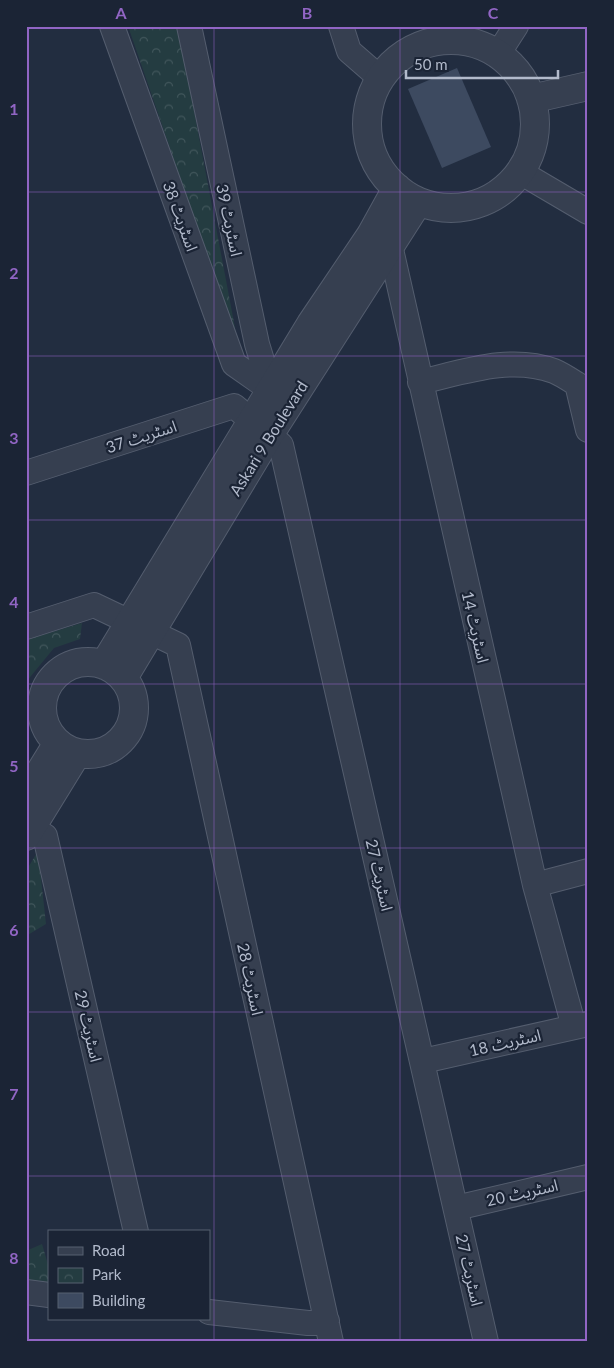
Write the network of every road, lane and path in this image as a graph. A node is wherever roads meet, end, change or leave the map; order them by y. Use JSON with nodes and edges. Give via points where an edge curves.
{"nodes":[{"id":1,"x":112,"y":26,"type":"edge"},
{"id":2,"x":189,"y":26,"type":"edge"},
{"id":3,"x":341,"y":26,"type":"edge"},
{"id":4,"x":516,"y":26,"type":"edge"},
{"id":5,"x":498,"y":54,"type":"junction"},
{"id":6,"x":380,"y":78,"type":"junction"},
{"id":7,"x":588,"y":86,"type":"edge"},
{"id":8,"x":588,"y":103,"type":"edge"},
{"id":9,"x":533,"y":107,"type":"junction"},
{"id":10,"x":520,"y":172,"type":"junction"},
{"id":11,"x":408,"y":195,"type":"junction"},
{"id":12,"x":588,"y":212,"type":"edge"},
{"id":13,"x":380,"y":240,"type":"junction"},
{"id":14,"x":420,"y":382,"type":"junction"},
{"id":15,"x":582,"y":388,"type":"edge"},
{"id":16,"x":280,"y":396,"type":"junction"},
{"id":17,"x":260,"y":428,"type":"junction"},
{"id":18,"x":588,"y":430,"type":"edge"},
{"id":19,"x":26,"y":473,"type":"edge"},
{"id":20,"x":26,"y":626,"type":"edge"},
{"id":21,"x":140,"y":627,"type":"junction"},
{"id":22,"x":114,"y":672,"type":"junction"},
{"id":23,"x":68,"y":748,"type":"junction"},
{"id":24,"x":38,"y":780,"type":"edge"},
{"id":25,"x":29,"y":832,"type":"edge"},
{"id":26,"x":588,"y":871,"type":"edge"},
{"id":27,"x":535,"y":885,"type":"junction"},
{"id":28,"x":581,"y":1025,"type":"edge"},
{"id":29,"x":423,"y":1061,"type":"junction"},
{"id":30,"x":588,"y":1177,"type":"edge"},
{"id":31,"x":456,"y":1208,"type":"junction"},
{"id":32,"x":136,"y":1230,"type":"edge"},
{"id":33,"x":26,"y":1292,"type":"edge"},
{"id":34,"x":48,"y":1295,"type":"edge"},
{"id":35,"x":210,"y":1312,"type":"edge"},
{"id":36,"x":329,"y":1331,"type":"edge"},
{"id":37,"x":486,"y":1342,"type":"edge"}],
"edges":[{"from":1,"to":16,"type":"street","name":"اسٹریٹ 38","via":[[234,364]]},
{"from":2,"to":16,"type":"street","name":"اسٹریٹ 39","via":[[256,344]]},
{"from":3,"to":6,"type":"street","via":[[349,51]]},
{"from":4,"to":5,"type":"street"},
{"from":5,"to":6,"type":"street","via":[[474,43],[447,40],[430,43],[398,58]]},
{"from":5,"to":9,"type":"street","via":[[524,82]]},
{"from":6,"to":11,"type":"street","via":[[369,106],[368,136],[377,165]]},
{"from":7,"to":9,"type":"street"},
{"from":8,"to":9,"type":"street"},
{"from":9,"to":10,"type":"street","via":[[534,135],[530,154]]},
{"from":10,"to":11,"type":"street","via":[[505,189],[486,201],[464,208],[441,208]]},
{"from":10,"to":12,"type":"street"},
{"from":11,"to":13,"type":"street","name":"Askari 9 Boulevard"},
{"from":13,"to":14,"type":"street","name":"اسٹریٹ 14"},
{"from":13,"to":16,"type":"street","name":"Askari 9 Boulevard"},
{"from":14,"to":15,"type":"street","via":[[510,364],[555,372]]},
{"from":14,"to":27,"type":"street","name":"اسٹریٹ 14"},
{"from":15,"to":18,"type":"street"},
{"from":16,"to":17,"type":"street","name":"Askari 9 Boulevard"},
{"from":17,"to":19,"type":"street","name":"اسٹریٹ 37","via":[[234,406]]},
{"from":17,"to":21,"type":"street","name":"Askari 9 Boulevard"},
{"from":17,"to":29,"type":"street","name":"اسٹریٹ 27","via":[[281,445]]},
{"from":20,"to":21,"type":"street","via":[[94,605]]},
{"from":21,"to":22,"type":"street","name":"Askari 9 Boulevard"},
{"from":21,"to":36,"type":"street","name":"اسٹریٹ 28","via":[[178,645]]},
{"from":22,"to":23,"type":"street","via":[[130,691],[134,705],[127,732],[106,751],[92,754]]},
{"from":22,"to":23,"type":"street","via":[[89,662],[73,665],[59,673],[49,685],[43,700],[43,716],[48,731]]},
{"from":23,"to":24,"type":"street"},
{"from":24,"to":25,"type":"street"},
{"from":25,"to":32,"type":"street","name":"اسٹریٹ 29","via":[[45,836]]},
{"from":26,"to":27,"type":"street"},
{"from":27,"to":28,"type":"street","name":"اسٹریٹ 14"},
{"from":28,"to":29,"type":"street","name":"اسٹریٹ 18"},
{"from":29,"to":31,"type":"street","name":"اسٹریٹ 27"},
{"from":30,"to":31,"type":"street","name":"اسٹریٹ 20"},
{"from":31,"to":37,"type":"street","name":"اسٹریٹ 27"},
{"from":33,"to":34,"type":"street"},
{"from":35,"to":36,"type":"street","via":[[308,1323]]}]}
